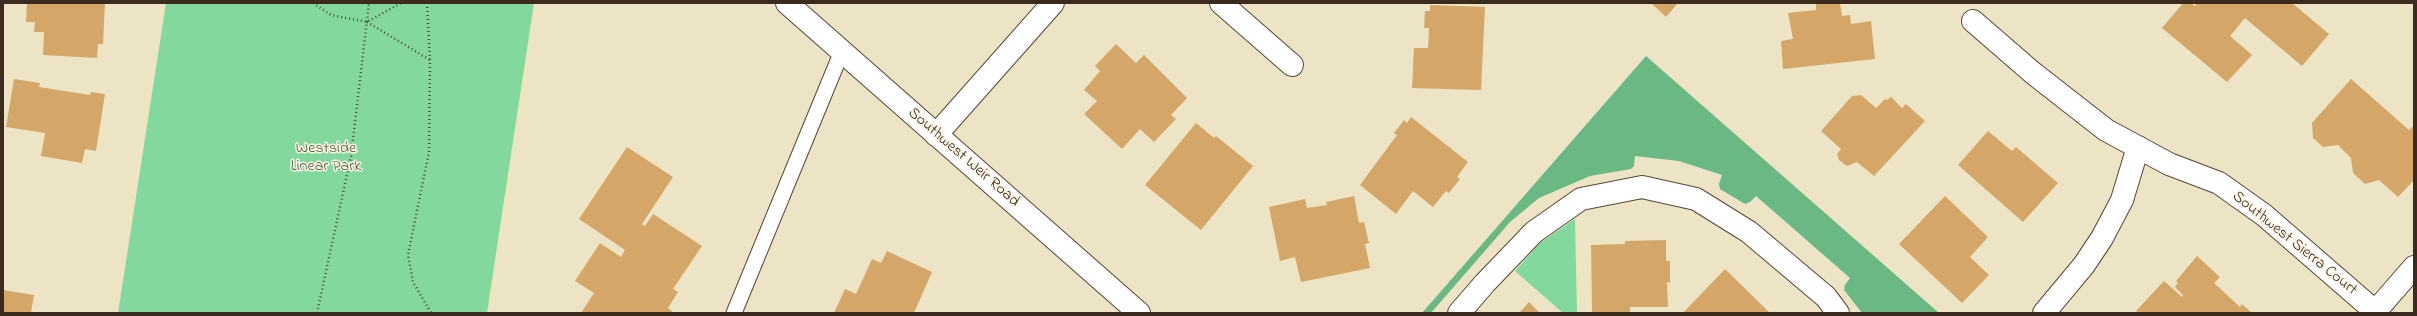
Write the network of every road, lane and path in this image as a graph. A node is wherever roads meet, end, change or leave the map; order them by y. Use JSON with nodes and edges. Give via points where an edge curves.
{"nodes":[{"id":1,"x":313,"y":3,"type":"edge"},
{"id":2,"x":369,"y":3,"type":"edge"},
{"id":3,"x":401,"y":3,"type":"edge"},
{"id":4,"x":427,"y":3,"type":"edge"},
{"id":5,"x":787,"y":3,"type":"edge"},
{"id":6,"x":1053,"y":3,"type":"edge"},
{"id":7,"x":1221,"y":3,"type":"edge"},
{"id":8,"x":1973,"y":21,"type":"dead end"},
{"id":9,"x":367,"y":22,"type":"junction"},
{"id":10,"x":842,"y":51,"type":"junction"},
{"id":11,"x":430,"y":60,"type":"junction"},
{"id":12,"x":1292,"y":65,"type":"dead end"},
{"id":13,"x":936,"y":135,"type":"junction"},
{"id":14,"x":2138,"y":147,"type":"junction"},
{"id":15,"x":2414,"y":267,"type":"edge"},
{"id":16,"x":2375,"y":312,"type":"edge"},
{"id":17,"x":317,"y":313,"type":"edge"},
{"id":18,"x":431,"y":313,"type":"edge"},
{"id":19,"x":734,"y":313,"type":"edge"},
{"id":20,"x":1139,"y":313,"type":"edge"},
{"id":21,"x":1459,"y":313,"type":"edge"},
{"id":22,"x":1838,"y":313,"type":"edge"},
{"id":23,"x":2044,"y":313,"type":"edge"}],
"edges":[{"from":1,"to":9,"type":"path","via":[[331,16]]},
{"from":2,"to":9,"type":"path"},
{"from":3,"to":9,"type":"path"},
{"from":4,"to":11,"type":"path"},
{"from":5,"to":10,"type":"street","name":"Southwest Weir Road"},
{"from":6,"to":13,"type":"street"},
{"from":7,"to":12,"type":"street"},
{"from":8,"to":14,"type":"street","name":"Southwest Sierra Court","via":[[2033,73],[2106,130]]},
{"from":9,"to":11,"type":"path"},
{"from":9,"to":17,"type":"path","via":[[351,156]]},
{"from":10,"to":13,"type":"street","name":"Southwest Weir Road"},
{"from":10,"to":19,"type":"lane"},
{"from":11,"to":18,"type":"path","via":[[429,152],[408,255],[413,282]]},
{"from":13,"to":20,"type":"street","name":"Southwest Weir Road"},
{"from":14,"to":16,"type":"street","name":"Southwest Sierra Court","via":[[2169,164],[2218,183],[2264,215]]},
{"from":14,"to":23,"type":"street","via":[[2122,200],[2102,238],[2084,265]]},
{"from":15,"to":16,"type":"street"},
{"from":21,"to":22,"type":"street","via":[[1534,232],[1581,199],[1642,187],[1696,199],[1749,232],[1826,297]]}]}
